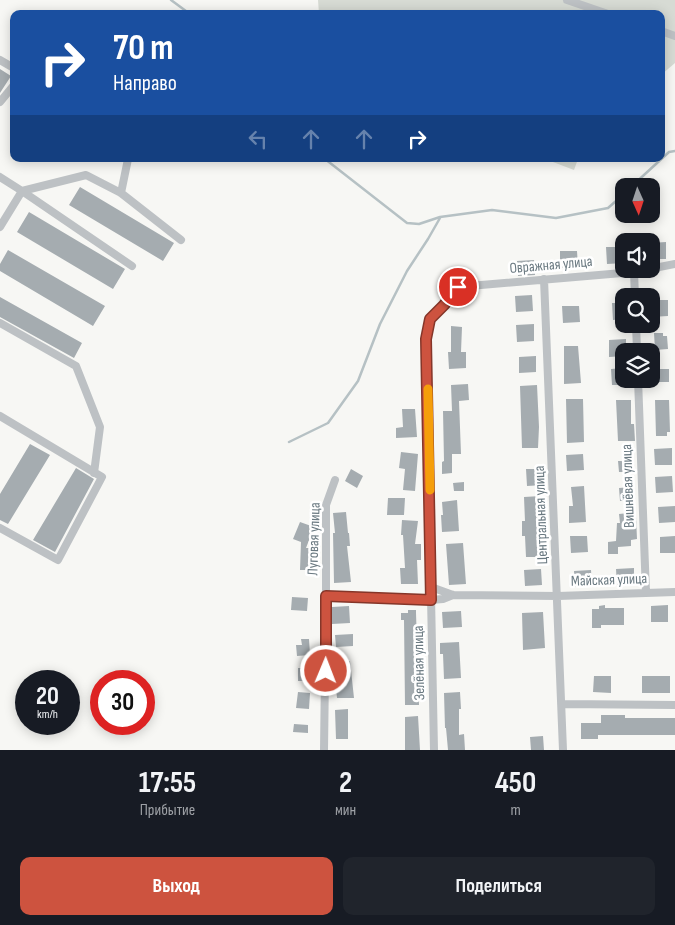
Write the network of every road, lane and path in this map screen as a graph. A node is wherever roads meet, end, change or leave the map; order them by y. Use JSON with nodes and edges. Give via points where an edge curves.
{"nodes":[{"id":1,"x":567,"y":0,"type":"edge"},
{"id":2,"x":596,"y":10,"type":"edge"},
{"id":3,"x":10,"y":91,"type":"edge"},
{"id":4,"x":0,"y":102,"type":"edge"},
{"id":5,"x":127,"y":162,"type":"edge"},
{"id":6,"x":0,"y":178,"type":"edge"},
{"id":7,"x":22,"y":190,"type":"junction"},
{"id":8,"x":121,"y":193,"type":"junction"},
{"id":9,"x":0,"y":227,"type":"edge"},
{"id":10,"x":181,"y":240,"type":"dead end"},
{"id":11,"x":675,"y":264,"type":"edge"},
{"id":12,"x":132,"y":266,"type":"dead end"},
{"id":13,"x":660,"y":267,"type":"edge"},
{"id":14,"x":615,"y":273,"type":"edge"},
{"id":15,"x":544,"y":279,"type":"junction"},
{"id":16,"x":458,"y":287,"type":"joint"},
{"id":17,"x":0,"y":323,"type":"edge"},
{"id":18,"x":638,"y":388,"type":"edge"},
{"id":19,"x":0,"y":416,"type":"edge"},
{"id":20,"x":94,"y":473,"type":"junction"},
{"id":21,"x":335,"y":480,"type":"dead end"},
{"id":22,"x":0,"y":528,"type":"edge"},
{"id":23,"x":431,"y":587,"type":"junction"},
{"id":24,"x":675,"y":592,"type":"edge"},
{"id":25,"x":646,"y":593,"type":"junction"},
{"id":26,"x":453,"y":595,"type":"junction"},
{"id":27,"x":326,"y":596,"type":"junction"},
{"id":28,"x":558,"y":596,"type":"junction"},
{"id":29,"x":431,"y":600,"type":"junction"},
{"id":30,"x":562,"y":704,"type":"junction"},
{"id":31,"x":675,"y":705,"type":"edge"},
{"id":32,"x":324,"y":750,"type":"edge"},
{"id":33,"x":434,"y":750,"type":"edge"},
{"id":34,"x":563,"y":750,"type":"edge"}],
"edges":[{"from":1,"to":2,"type":"street"},
{"from":3,"to":4,"type":"street"},
{"from":5,"to":8,"type":"street"},
{"from":6,"to":7,"type":"street"},
{"from":7,"to":8,"type":"street","via":[[86,175]]},
{"from":7,"to":9,"type":"street"},
{"from":7,"to":12,"type":"street"},
{"from":8,"to":10,"type":"street"},
{"from":11,"to":13,"type":"street","name":"Овражная улица"},
{"from":14,"to":15,"type":"street","name":"Овражная улица"},
{"from":15,"to":16,"type":"street","name":"Овражная улица"},
{"from":15,"to":28,"type":"street","name":"Центральная улица"},
{"from":16,"to":23,"type":"street","name":"Зелёная улица","via":[[430,319],[426,339]]},
{"from":17,"to":20,"type":"street","via":[[76,366],[100,427]]},
{"from":18,"to":25,"type":"street","name":"Вишнёвая улица"},
{"from":19,"to":20,"type":"street"},
{"from":20,"to":22,"type":"street","via":[[102,477],[58,560]]},
{"from":21,"to":27,"type":"street","name":"Луговая улица","via":[[326,505]]},
{"from":23,"to":26,"type":"street"},
{"from":23,"to":29,"type":"street","name":"Зелёная улица"},
{"from":24,"to":25,"type":"street","name":"Майская улица"},
{"from":25,"to":28,"type":"street","name":"Майская улица"},
{"from":26,"to":28,"type":"street","name":"Майская улица"},
{"from":26,"to":29,"type":"street"},
{"from":27,"to":29,"type":"street"},
{"from":27,"to":32,"type":"street","name":"Луговая улица"},
{"from":28,"to":30,"type":"street","name":"Центральная улица"},
{"from":29,"to":33,"type":"street","name":"Зелёная улица"},
{"from":30,"to":31,"type":"street"},
{"from":30,"to":34,"type":"street","name":"Центральная улица"}]}
